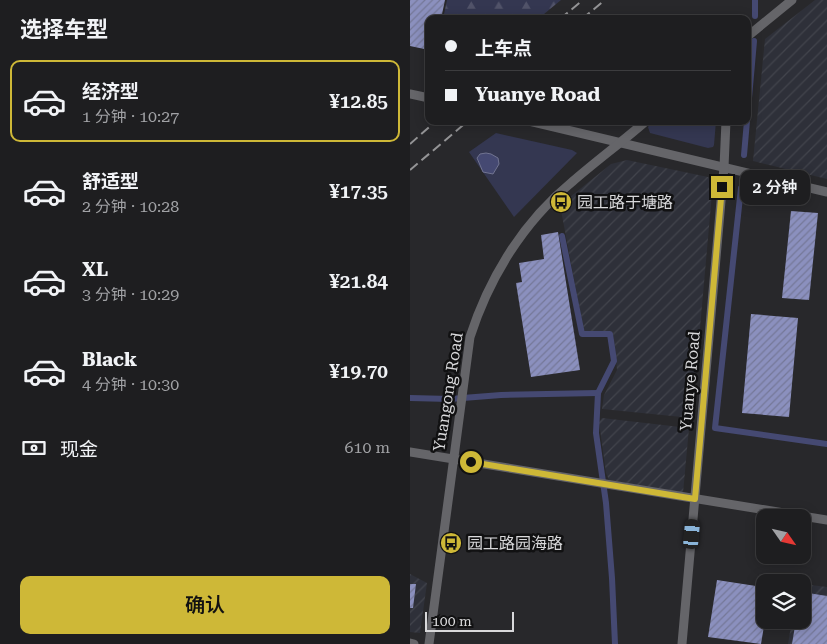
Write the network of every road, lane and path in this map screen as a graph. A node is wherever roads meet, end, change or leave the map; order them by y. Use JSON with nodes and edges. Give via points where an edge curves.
{"nodes":[{"id":1,"x":792,"y":0,"type":"edge"},
{"id":2,"x":751,"y":34,"type":"edge"},
{"id":3,"x":410,"y":94,"type":"edge"},
{"id":4,"x":425,"y":97,"type":"edge"},
{"id":5,"x":546,"y":125,"type":"edge"},
{"id":6,"x":641,"y":125,"type":"edge"},
{"id":7,"x":726,"y":125,"type":"edge"},
{"id":8,"x":621,"y":143,"type":"junction"},
{"id":9,"x":724,"y":167,"type":"junction"},
{"id":10,"x":827,"y":192,"type":"edge"},
{"id":11,"x":410,"y":452,"type":"edge"},
{"id":12,"x":453,"y":460,"type":"junction"},
{"id":13,"x":695,"y":499,"type":"junction"},
{"id":14,"x":827,"y":520,"type":"edge"},
{"id":15,"x":410,"y":644,"type":"edge"},
{"id":16,"x":414,"y":644,"type":"edge"},
{"id":17,"x":429,"y":644,"type":"edge"},
{"id":18,"x":682,"y":644,"type":"edge"}],
"edges":[{"from":1,"to":2,"type":"street"},
{"from":3,"to":4,"type":"street"},
{"from":5,"to":8,"type":"street"},
{"from":6,"to":8,"type":"street","name":"Yuangong Road"},
{"from":7,"to":9,"type":"street","name":"Yuanye Road"},
{"from":8,"to":9,"type":"street"},
{"from":8,"to":12,"type":"street","name":"Yuangong Road","via":[[555,197],[526,230],[499,270],[470,337]]},
{"from":9,"to":10,"type":"street"},
{"from":9,"to":13,"type":"street","name":"Yuanye Road"},
{"from":11,"to":12,"type":"street"},
{"from":12,"to":13,"type":"street"},
{"from":12,"to":17,"type":"street","name":"Yuangong Road"},
{"from":13,"to":14,"type":"street"},
{"from":13,"to":18,"type":"street","name":"Yuanye Road"},
{"from":15,"to":16,"type":"street"}]}
